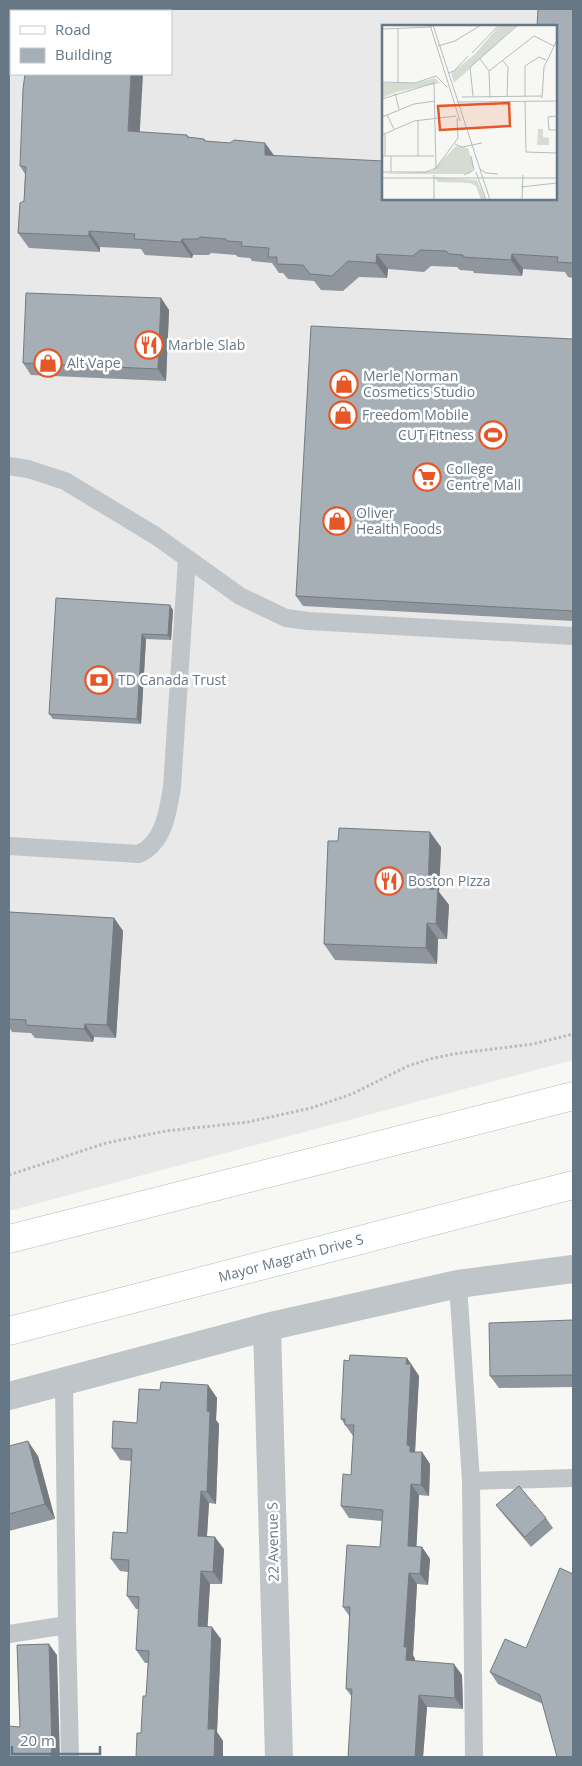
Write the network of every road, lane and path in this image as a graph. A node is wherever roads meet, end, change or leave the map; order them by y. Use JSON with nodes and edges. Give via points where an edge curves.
{"nodes":[{"id":1,"x":9,"y":466,"type":"edge"},
{"id":2,"x":187,"y":559,"type":"junction"},
{"id":3,"x":573,"y":636,"type":"edge"},
{"id":4,"x":9,"y":846,"type":"edge"},
{"id":5,"x":573,"y":1034,"type":"edge"},
{"id":6,"x":573,"y":1096,"type":"edge"},
{"id":7,"x":9,"y":1175,"type":"edge"},
{"id":8,"x":573,"y":1185,"type":"edge"},
{"id":9,"x":9,"y":1239,"type":"edge"},
{"id":10,"x":573,"y":1269,"type":"edge"},
{"id":11,"x":458,"y":1284,"type":"junction"},
{"id":12,"x":268,"y":1327,"type":"junction"},
{"id":13,"x":9,"y":1331,"type":"edge"},
{"id":14,"x":64,"y":1381,"type":"junction"},
{"id":15,"x":9,"y":1396,"type":"edge"},
{"id":16,"x":573,"y":1478,"type":"edge"},
{"id":17,"x":471,"y":1481,"type":"junction"},
{"id":18,"x":67,"y":1625,"type":"junction"},
{"id":19,"x":9,"y":1634,"type":"edge"},
{"id":20,"x":70,"y":1757,"type":"edge"},
{"id":21,"x":279,"y":1757,"type":"edge"},
{"id":22,"x":474,"y":1757,"type":"edge"}],
"edges":[{"from":1,"to":2,"type":"lane","via":[[66,481],[156,536]]},
{"from":2,"to":3,"type":"lane","via":[[240,596],[286,618]]},
{"from":2,"to":4,"type":"lane","via":[[172,787],[159,836],[138,854]]},
{"from":5,"to":7,"type":"path","via":[[533,1044],[430,1059],[408,1066],[352,1094],[311,1108],[248,1122],[166,1131],[106,1143]]},
{"from":6,"to":9,"type":"main road"},
{"from":8,"to":13,"type":"main road","name":"Mayor Magrath Drive S"},
{"from":10,"to":11,"type":"street"},
{"from":11,"to":12,"type":"street"},
{"from":11,"to":17,"type":"lane"},
{"from":12,"to":14,"type":"street"},
{"from":12,"to":21,"type":"street","name":"22 Avenue S"},
{"from":14,"to":15,"type":"street"},
{"from":14,"to":18,"type":"lane"},
{"from":16,"to":17,"type":"lane"},
{"from":17,"to":22,"type":"lane"},
{"from":18,"to":19,"type":"lane"},
{"from":18,"to":20,"type":"lane"}]}
